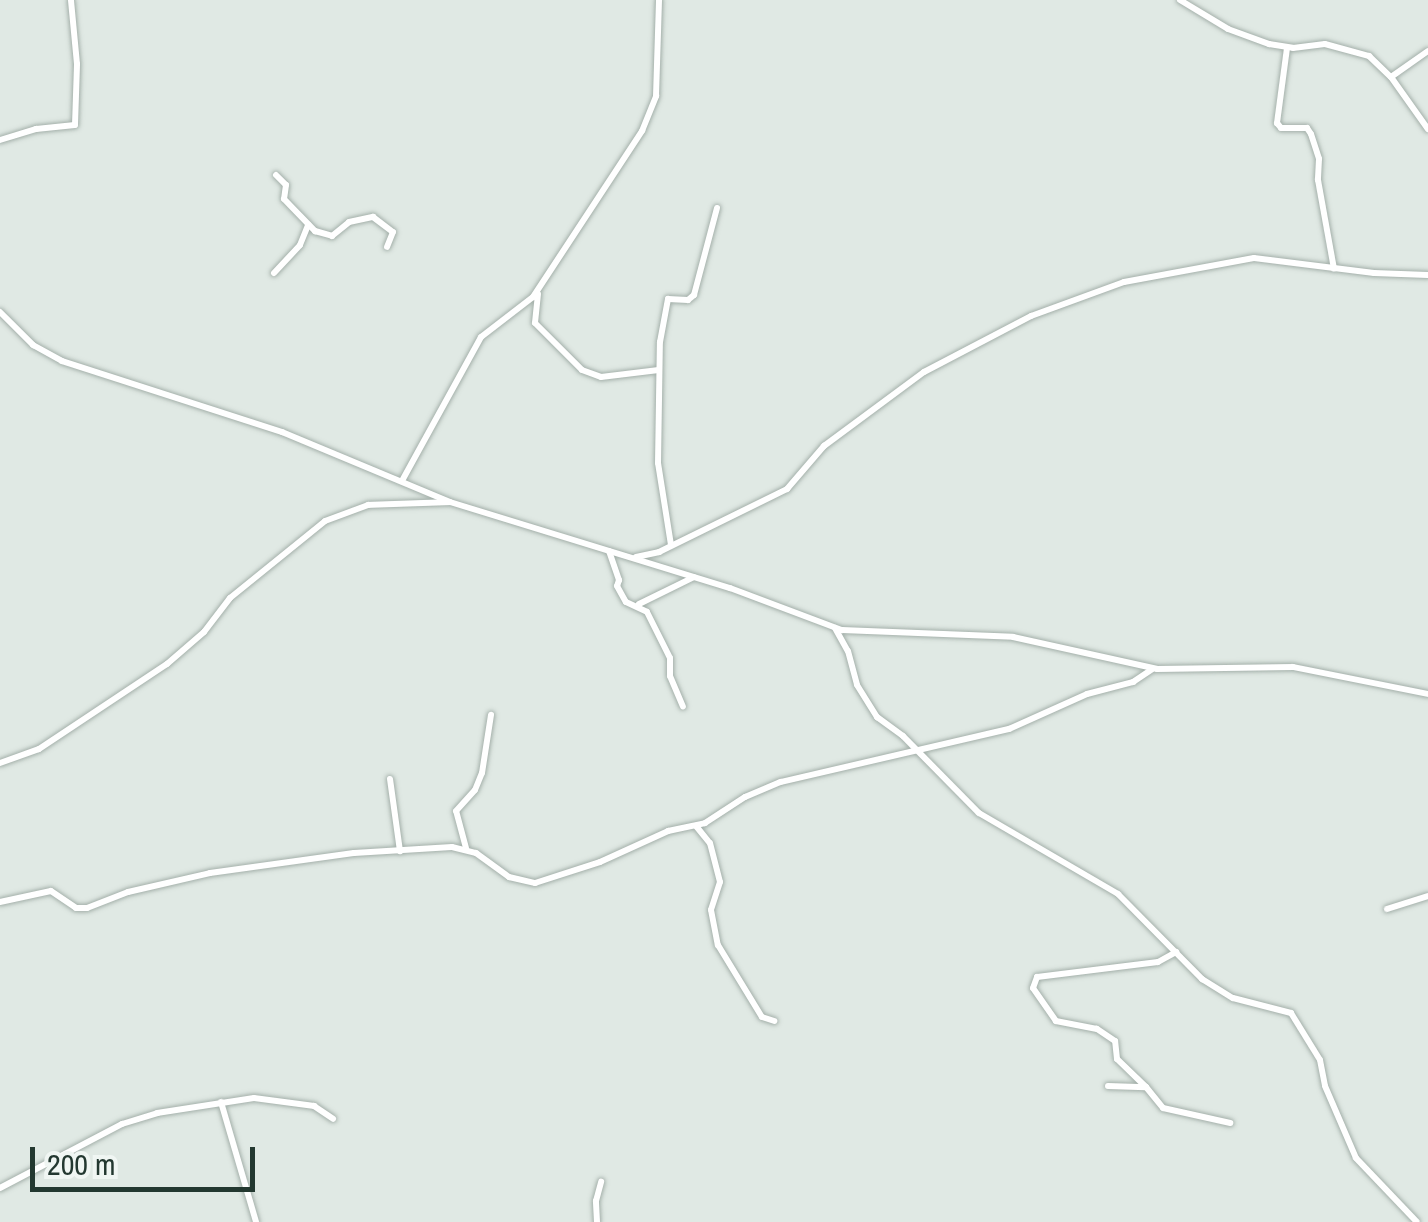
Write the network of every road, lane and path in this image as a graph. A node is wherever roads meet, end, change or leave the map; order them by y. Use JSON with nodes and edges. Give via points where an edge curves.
{"nodes":[{"id":1,"x":71,"y":0,"type":"edge"},
{"id":2,"x":659,"y":0,"type":"edge"},
{"id":3,"x":1180,"y":0,"type":"edge"},
{"id":4,"x":1287,"y":48,"type":"junction"},
{"id":5,"x":1428,"y":51,"type":"edge"},
{"id":6,"x":1391,"y":77,"type":"junction"},
{"id":7,"x":1428,"y":129,"type":"edge"},
{"id":8,"x":0,"y":140,"type":"edge"},
{"id":9,"x":276,"y":174,"type":"dead end"},
{"id":10,"x":717,"y":208,"type":"dead end"},
{"id":11,"x":308,"y":225,"type":"junction"},
{"id":12,"x":387,"y":247,"type":"dead end"},
{"id":13,"x":1334,"y":270,"type":"junction"},
{"id":14,"x":274,"y":273,"type":"dead end"},
{"id":15,"x":1428,"y":274,"type":"edge"},
{"id":16,"x":538,"y":288,"type":"junction"},
{"id":17,"x":519,"y":308,"type":"junction"},
{"id":18,"x":0,"y":312,"type":"edge"},
{"id":19,"x":536,"y":319,"type":"junction"},
{"id":20,"x":659,"y":370,"type":"junction"},
{"id":21,"x":403,"y":479,"type":"junction"},
{"id":22,"x":450,"y":502,"type":"junction"},
{"id":23,"x":669,"y":547,"type":"junction"},
{"id":24,"x":609,"y":550,"type":"junction"},
{"id":25,"x":635,"y":558,"type":"junction"},
{"id":26,"x":671,"y":569,"type":"junction"},
{"id":27,"x":694,"y":577,"type":"junction"},
{"id":28,"x":638,"y":604,"type":"junction"},
{"id":29,"x":834,"y":627,"type":"junction"},
{"id":30,"x":1152,"y":668,"type":"junction"},
{"id":31,"x":1428,"y":694,"type":"edge"},
{"id":32,"x":683,"y":706,"type":"dead end"},
{"id":33,"x":491,"y":715,"type":"dead end"},
{"id":34,"x":920,"y":752,"type":"junction"},
{"id":35,"x":0,"y":764,"type":"edge"},
{"id":36,"x":390,"y":779,"type":"dead end"},
{"id":37,"x":696,"y":826,"type":"junction"},
{"id":38,"x":466,"y":848,"type":"junction"},
{"id":39,"x":400,"y":851,"type":"junction"},
{"id":40,"x":1428,"y":896,"type":"edge"},
{"id":41,"x":0,"y":902,"type":"edge"},
{"id":42,"x":1387,"y":909,"type":"dead end"},
{"id":43,"x":1176,"y":952,"type":"junction"},
{"id":44,"x":774,"y":1021,"type":"dead end"},
{"id":45,"x":1108,"y":1086,"type":"dead end"},
{"id":46,"x":1146,"y":1087,"type":"junction"},
{"id":47,"x":221,"y":1102,"type":"junction"},
{"id":48,"x":333,"y":1119,"type":"dead end"},
{"id":49,"x":1230,"y":1124,"type":"dead end"},
{"id":50,"x":601,"y":1182,"type":"dead end"},
{"id":51,"x":0,"y":1188,"type":"edge"},
{"id":52,"x":256,"y":1222,"type":"edge"},
{"id":53,"x":597,"y":1222,"type":"edge"},
{"id":54,"x":1416,"y":1222,"type":"edge"}],
"edges":[{"from":1,"to":8,"type":"street","via":[[75,125]]},
{"from":2,"to":16,"type":"street","via":[[654,107]]},
{"from":3,"to":4,"type":"street","via":[[1228,30]]},
{"from":4,"to":6,"type":"street","via":[[1325,44],[1353,50]]},
{"from":4,"to":13,"type":"street","via":[[1277,123],[1311,134]]},
{"from":5,"to":6,"type":"street"},
{"from":6,"to":7,"type":"street"},
{"from":9,"to":11,"type":"street","via":[[286,185],[284,200]]},
{"from":10,"to":20,"type":"street","via":[[693,298],[668,299]]},
{"from":11,"to":12,"type":"street","via":[[325,237],[374,216],[393,232]]},
{"from":11,"to":14,"type":"street","via":[[300,246]]},
{"from":13,"to":15,"type":"street"},
{"from":13,"to":23,"type":"street","via":[[1246,260],[1149,274],[1042,311],[898,388],[824,446],[787,489]]},
{"from":16,"to":17,"type":"street"},
{"from":16,"to":19,"type":"street"},
{"from":17,"to":19,"type":"street"},
{"from":17,"to":21,"type":"street","via":[[481,337]]},
{"from":18,"to":21,"type":"street","via":[[33,345],[62,361]]},
{"from":19,"to":20,"type":"street","via":[[590,375]]},
{"from":20,"to":23,"type":"street","via":[[658,463]]},
{"from":21,"to":22,"type":"street"},
{"from":22,"to":24,"type":"street"},
{"from":22,"to":35,"type":"street","via":[[368,505],[324,521],[230,598],[167,664],[39,749]]},
{"from":23,"to":25,"type":"street"},
{"from":23,"to":26,"type":"street"},
{"from":24,"to":25,"type":"street"},
{"from":24,"to":28,"type":"street","via":[[622,598]]},
{"from":25,"to":26,"type":"street"},
{"from":26,"to":27,"type":"street"},
{"from":27,"to":28,"type":"street"},
{"from":27,"to":29,"type":"street"},
{"from":28,"to":32,"type":"street","via":[[670,658]]},
{"from":29,"to":30,"type":"street","via":[[877,635],[1014,637]]},
{"from":29,"to":34,"type":"street","via":[[870,706]]},
{"from":30,"to":31,"type":"street","via":[[1293,667]]},
{"from":30,"to":34,"type":"street","via":[[1133,682],[1087,694],[1022,724]]},
{"from":33,"to":38,"type":"street","via":[[482,772],[456,811]]},
{"from":34,"to":37,"type":"street","via":[[781,782]]},
{"from":34,"to":43,"type":"street","via":[[979,813],[1118,894]]},
{"from":36,"to":39,"type":"street"},
{"from":37,"to":38,"type":"street","via":[[536,883],[509,877]]},
{"from":37,"to":44,"type":"street","via":[[710,843],[720,882],[711,910],[718,945],[762,1017]]},
{"from":38,"to":39,"type":"street"},
{"from":39,"to":41,"type":"street","via":[[210,873],[87,908],[51,891]]},
{"from":40,"to":42,"type":"street"},
{"from":43,"to":46,"type":"street","via":[[1158,962],[1037,977],[1033,988],[1056,1020],[1097,1029],[1115,1041],[1117,1059]]},
{"from":43,"to":54,"type":"street","via":[[1202,980],[1233,998],[1291,1013],[1320,1060],[1356,1158]]},
{"from":45,"to":46,"type":"street"},
{"from":46,"to":49,"type":"street","via":[[1163,1108]]},
{"from":47,"to":48,"type":"street","via":[[296,1102]]},
{"from":47,"to":51,"type":"street","via":[[122,1124]]},
{"from":47,"to":52,"type":"street"},
{"from":50,"to":53,"type":"street"}]}
